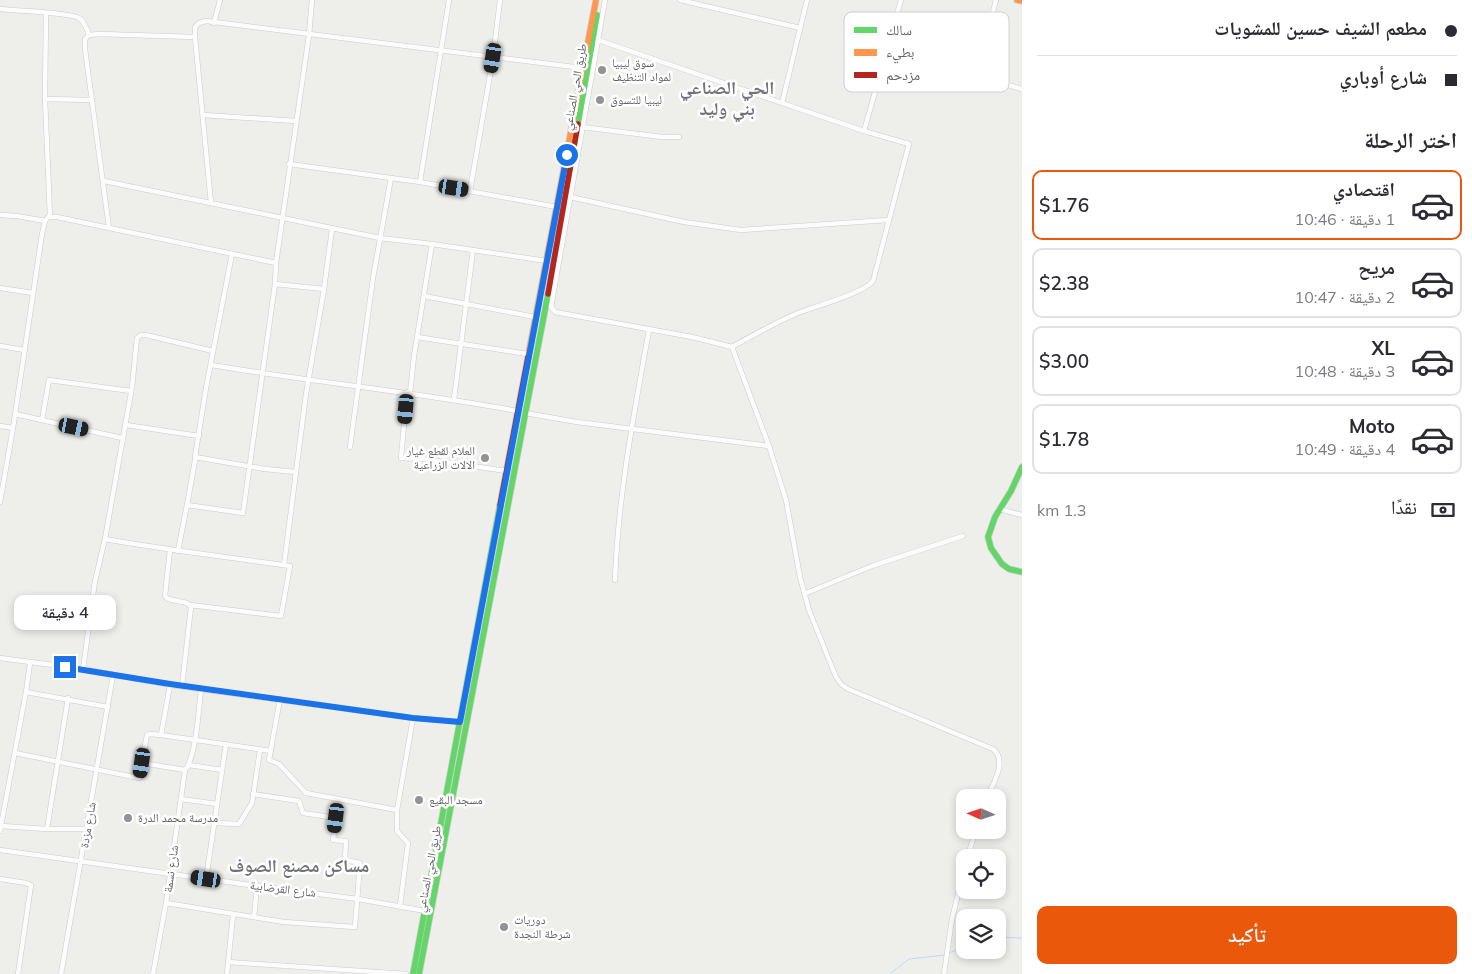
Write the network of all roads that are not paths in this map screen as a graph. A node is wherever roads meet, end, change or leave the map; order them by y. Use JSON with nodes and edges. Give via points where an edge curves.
{"nodes":[{"id":1,"x":220,"y":0,"type":"edge"},
{"id":2,"x":312,"y":0,"type":"edge"},
{"id":3,"x":449,"y":0,"type":"edge"},
{"id":4,"x":500,"y":0,"type":"edge"},
{"id":5,"x":598,"y":0,"type":"edge"},
{"id":6,"x":605,"y":0,"type":"edge"},
{"id":7,"x":680,"y":0,"type":"edge"},
{"id":8,"x":807,"y":0,"type":"edge"},
{"id":9,"x":1017,"y":0,"type":"edge"},
{"id":10,"x":1022,"y":1,"type":"edge"},
{"id":11,"x":0,"y":9,"type":"edge"},
{"id":12,"x":46,"y":13,"type":"junction"},
{"id":13,"x":214,"y":23,"type":"junction"},
{"id":14,"x":800,"y":28,"type":"junction"},
{"id":15,"x":89,"y":34,"type":"junction"},
{"id":16,"x":309,"y":35,"type":"junction"},
{"id":17,"x":195,"y":36,"type":"junction"},
{"id":18,"x":598,"y":40,"type":"junction"},
{"id":19,"x":441,"y":51,"type":"junction"},
{"id":20,"x":493,"y":58,"type":"junction"},
{"id":21,"x":582,"y":68,"type":"junction"},
{"id":22,"x":1009,"y":86,"type":"edge"},
{"id":23,"x":1022,"y":90,"type":"edge"},
{"id":24,"x":875,"y":92,"type":"edge"},
{"id":25,"x":44,"y":99,"type":"junction"},
{"id":26,"x":92,"y":100,"type":"junction"},
{"id":27,"x":782,"y":103,"type":"junction"},
{"id":28,"x":203,"y":115,"type":"junction"},
{"id":29,"x":296,"y":121,"type":"junction"},
{"id":30,"x":582,"y":127,"type":"junction"},
{"id":31,"x":864,"y":131,"type":"junction"},
{"id":32,"x":679,"y":137,"type":"dead end"},
{"id":33,"x":290,"y":164,"type":"junction"},
{"id":34,"x":391,"y":178,"type":"junction"},
{"id":35,"x":104,"y":181,"type":"junction"},
{"id":36,"x":420,"y":182,"type":"junction"},
{"id":37,"x":470,"y":191,"type":"junction"},
{"id":38,"x":570,"y":197,"type":"junction"},
{"id":39,"x":211,"y":203,"type":"junction"},
{"id":40,"x":557,"y":207,"type":"junction"},
{"id":41,"x":0,"y":216,"type":"edge"},
{"id":42,"x":50,"y":216,"type":"junction"},
{"id":43,"x":282,"y":217,"type":"junction"},
{"id":44,"x":888,"y":220,"type":"junction"},
{"id":45,"x":45,"y":221,"type":"junction"},
{"id":46,"x":109,"y":228,"type":"junction"},
{"id":47,"x":332,"y":229,"type":"junction"},
{"id":48,"x":380,"y":238,"type":"junction"},
{"id":49,"x":432,"y":244,"type":"junction"},
{"id":50,"x":473,"y":250,"type":"junction"},
{"id":51,"x":232,"y":254,"type":"junction"},
{"id":52,"x":547,"y":261,"type":"junction"},
{"id":53,"x":276,"y":264,"type":"junction"},
{"id":54,"x":275,"y":284,"type":"junction"},
{"id":55,"x":0,"y":288,"type":"edge"},
{"id":56,"x":324,"y":290,"type":"junction"},
{"id":57,"x":33,"y":293,"type":"junction"},
{"id":58,"x":424,"y":296,"type":"junction"},
{"id":59,"x":466,"y":304,"type":"junction"},
{"id":60,"x":544,"y":310,"type":"junction"},
{"id":61,"x":555,"y":312,"type":"junction"},
{"id":62,"x":535,"y":317,"type":"junction"},
{"id":63,"x":649,"y":330,"type":"junction"},
{"id":64,"x":417,"y":337,"type":"junction"},
{"id":65,"x":461,"y":344,"type":"junction"},
{"id":66,"x":0,"y":346,"type":"edge"},
{"id":67,"x":732,"y":347,"type":"junction"},
{"id":68,"x":25,"y":350,"type":"junction"},
{"id":69,"x":213,"y":351,"type":"junction"},
{"id":70,"x":528,"y":354,"type":"junction"},
{"id":71,"x":211,"y":365,"type":"junction"},
{"id":72,"x":261,"y":374,"type":"junction"},
{"id":73,"x":309,"y":379,"type":"junction"},
{"id":74,"x":359,"y":387,"type":"junction"},
{"id":75,"x":132,"y":391,"type":"junction"},
{"id":76,"x":409,"y":393,"type":"junction"},
{"id":77,"x":454,"y":399,"type":"junction"},
{"id":78,"x":518,"y":411,"type":"junction"},
{"id":79,"x":524,"y":413,"type":"junction"},
{"id":80,"x":15,"y":414,"type":"junction"},
{"id":81,"x":42,"y":420,"type":"junction"},
{"id":82,"x":126,"y":425,"type":"junction"},
{"id":83,"x":0,"y":426,"type":"edge"},
{"id":84,"x":13,"y":428,"type":"junction"},
{"id":85,"x":631,"y":429,"type":"junction"},
{"id":86,"x":199,"y":436,"type":"junction"},
{"id":87,"x":122,"y":438,"type":"junction"},
{"id":88,"x":769,"y":446,"type":"junction"},
{"id":89,"x":350,"y":448,"type":"dead end"},
{"id":90,"x":196,"y":454,"type":"junction"},
{"id":91,"x":249,"y":466,"type":"junction"},
{"id":92,"x":1022,"y":467,"type":"edge"},
{"id":93,"x":506,"y":471,"type":"junction"},
{"id":94,"x":296,"y":472,"type":"junction"},
{"id":95,"x":2,"y":484,"type":"edge"},
{"id":96,"x":0,"y":502,"type":"edge"},
{"id":97,"x":187,"y":505,"type":"junction"},
{"id":98,"x":999,"y":509,"type":"junction"},
{"id":99,"x":1022,"y":515,"type":"edge"},
{"id":100,"x":964,"y":536,"type":"dead end"},
{"id":101,"x":105,"y":539,"type":"junction"},
{"id":102,"x":170,"y":550,"type":"junction"},
{"id":103,"x":178,"y":551,"type":"junction"},
{"id":104,"x":284,"y":565,"type":"junction"},
{"id":105,"x":1022,"y":572,"type":"edge"},
{"id":106,"x":615,"y":580,"type":"dead end"},
{"id":107,"x":804,"y":594,"type":"junction"},
{"id":108,"x":190,"y":605,"type":"junction"},
{"id":109,"x":0,"y":658,"type":"edge"},
{"id":110,"x":30,"y":663,"type":"junction"},
{"id":111,"x":83,"y":670,"type":"junction"},
{"id":112,"x":113,"y":675,"type":"junction"},
{"id":113,"x":170,"y":684,"type":"junction"},
{"id":114,"x":182,"y":686,"type":"junction"},
{"id":115,"x":201,"y":688,"type":"junction"},
{"id":116,"x":26,"y":692,"type":"junction"},
{"id":117,"x":68,"y":698,"type":"junction"},
{"id":118,"x":280,"y":700,"type":"junction"},
{"id":119,"x":108,"y":707,"type":"junction"},
{"id":120,"x":413,"y":718,"type":"junction"},
{"id":121,"x":460,"y":722,"type":"junction"},
{"id":122,"x":161,"y":735,"type":"junction"},
{"id":123,"x":195,"y":739,"type":"junction"},
{"id":124,"x":226,"y":744,"type":"junction"},
{"id":125,"x":260,"y":750,"type":"junction"},
{"id":126,"x":271,"y":751,"type":"junction"},
{"id":127,"x":15,"y":753,"type":"junction"},
{"id":128,"x":57,"y":762,"type":"junction"},
{"id":129,"x":142,"y":763,"type":"junction"},
{"id":130,"x":189,"y":765,"type":"junction"},
{"id":131,"x":185,"y":770,"type":"junction"},
{"id":132,"x":222,"y":770,"type":"junction"},
{"id":133,"x":97,"y":771,"type":"junction"},
{"id":134,"x":991,"y":789,"type":"edge"},
{"id":135,"x":306,"y":793,"type":"junction"},
{"id":136,"x":253,"y":794,"type":"junction"},
{"id":137,"x":180,"y":799,"type":"junction"},
{"id":138,"x":299,"y":800,"type":"junction"},
{"id":139,"x":217,"y":804,"type":"junction"},
{"id":140,"x":397,"y":810,"type":"junction"},
{"id":141,"x":214,"y":823,"type":"junction"},
{"id":142,"x":0,"y":829,"type":"edge"},
{"id":143,"x":46,"y":829,"type":"junction"},
{"id":144,"x":87,"y":829,"type":"junction"},
{"id":145,"x":0,"y":850,"type":"edge"},
{"id":146,"x":81,"y":862,"type":"junction"},
{"id":147,"x":171,"y":873,"type":"junction"},
{"id":148,"x":0,"y":879,"type":"edge"},
{"id":149,"x":206,"y":879,"type":"junction"},
{"id":150,"x":257,"y":886,"type":"junction"},
{"id":151,"x":358,"y":899,"type":"junction"},
{"id":152,"x":958,"y":899,"type":"edge"},
{"id":153,"x":166,"y":903,"type":"junction"},
{"id":154,"x":400,"y":906,"type":"junction"},
{"id":155,"x":425,"y":911,"type":"junction"},
{"id":156,"x":233,"y":915,"type":"junction"},
{"id":157,"x":254,"y":917,"type":"junction"},
{"id":158,"x":228,"y":962,"type":"junction"},
{"id":159,"x":18,"y":974,"type":"edge"},
{"id":160,"x":61,"y":974,"type":"edge"},
{"id":161,"x":153,"y":974,"type":"edge"},
{"id":162,"x":227,"y":974,"type":"edge"},
{"id":163,"x":406,"y":974,"type":"edge"},
{"id":164,"x":413,"y":974,"type":"edge"},
{"id":165,"x":419,"y":974,"type":"edge"},
{"id":166,"x":944,"y":974,"type":"edge"}],
"edges":[{"from":1,"to":13,"type":"street"},
{"from":2,"to":16,"type":"street"},
{"from":3,"to":19,"type":"street"},
{"from":4,"to":20,"type":"street"},
{"from":5,"to":21,"type":"main road"},
{"from":5,"to":60,"type":"main road","name":"طريق الحي الصناعي"},
{"from":6,"to":18,"type":"street"},
{"from":7,"to":14,"type":"street"},
{"from":8,"to":14,"type":"street"},
{"from":9,"to":10,"type":"main road"},
{"from":11,"to":12,"type":"street"},
{"from":12,"to":15,"type":"street","via":[[79,18]]},
{"from":12,"to":25,"type":"street"},
{"from":13,"to":16,"type":"street"},
{"from":13,"to":17,"type":"street","via":[[199,22]]},
{"from":14,"to":27,"type":"street"},
{"from":15,"to":17,"type":"street"},
{"from":15,"to":26,"type":"street","via":[[85,39],[85,49]]},
{"from":16,"to":19,"type":"street"},
{"from":16,"to":29,"type":"street"},
{"from":17,"to":28,"type":"street"},
{"from":18,"to":27,"type":"street"},
{"from":18,"to":30,"type":"street"},
{"from":19,"to":20,"type":"street"},
{"from":19,"to":36,"type":"street"},
{"from":20,"to":21,"type":"street"},
{"from":20,"to":37,"type":"street"},
{"from":21,"to":40,"type":"main road"},
{"from":22,"to":23,"type":"street"},
{"from":24,"to":31,"type":"street"},
{"from":25,"to":26,"type":"street"},
{"from":25,"to":42,"type":"street"},
{"from":26,"to":35,"type":"street"},
{"from":27,"to":31,"type":"street"},
{"from":28,"to":29,"type":"street"},
{"from":28,"to":39,"type":"street"},
{"from":29,"to":33,"type":"street"},
{"from":30,"to":32,"type":"street"},
{"from":30,"to":38,"type":"street"},
{"from":31,"to":44,"type":"street","via":[[909,144]]},
{"from":33,"to":34,"type":"street"},
{"from":33,"to":43,"type":"street"},
{"from":34,"to":36,"type":"street"},
{"from":34,"to":48,"type":"street"},
{"from":35,"to":39,"type":"street"},
{"from":35,"to":46,"type":"street"},
{"from":36,"to":37,"type":"street"},
{"from":37,"to":40,"type":"street"},
{"from":38,"to":44,"type":"street","via":[[684,222],[741,230]]},
{"from":38,"to":61,"type":"street","via":[[550,305]]},
{"from":39,"to":43,"type":"street"},
{"from":40,"to":52,"type":"main road"},
{"from":41,"to":45,"type":"street"},
{"from":42,"to":45,"type":"street"},
{"from":42,"to":46,"type":"street"},
{"from":43,"to":47,"type":"street"},
{"from":43,"to":53,"type":"street"},
{"from":44,"to":67,"type":"street","via":[[870,284],[766,328]]},
{"from":45,"to":57,"type":"street"},
{"from":46,"to":51,"type":"street"},
{"from":47,"to":48,"type":"street"},
{"from":47,"to":56,"type":"street"},
{"from":48,"to":49,"type":"street"},
{"from":48,"to":74,"type":"street"},
{"from":49,"to":50,"type":"street"},
{"from":49,"to":58,"type":"street"},
{"from":50,"to":52,"type":"street"},
{"from":50,"to":59,"type":"street"},
{"from":51,"to":53,"type":"street"},
{"from":51,"to":69,"type":"street"},
{"from":52,"to":62,"type":"main road"},
{"from":53,"to":54,"type":"street"},
{"from":54,"to":56,"type":"street"},
{"from":54,"to":72,"type":"street"},
{"from":55,"to":57,"type":"street"},
{"from":56,"to":73,"type":"street"},
{"from":57,"to":68,"type":"street"},
{"from":58,"to":59,"type":"street"},
{"from":58,"to":64,"type":"street"},
{"from":59,"to":62,"type":"street"},
{"from":59,"to":65,"type":"street"},
{"from":60,"to":61,"type":"street"},
{"from":60,"to":79,"type":"main road","name":"طريق الحي الصناعي"},
{"from":61,"to":63,"type":"street"},
{"from":62,"to":70,"type":"main road"},
{"from":63,"to":67,"type":"street"},
{"from":63,"to":85,"type":"street"},
{"from":64,"to":65,"type":"street"},
{"from":64,"to":76,"type":"street"},
{"from":65,"to":70,"type":"street"},
{"from":65,"to":77,"type":"street"},
{"from":66,"to":68,"type":"street"},
{"from":67,"to":88,"type":"street"},
{"from":68,"to":80,"type":"street"},
{"from":69,"to":71,"type":"street"},
{"from":69,"to":75,"type":"street","via":[[141,335],[136,343]]},
{"from":70,"to":78,"type":"main road"},
{"from":71,"to":72,"type":"street"},
{"from":71,"to":86,"type":"street"},
{"from":72,"to":73,"type":"street"},
{"from":72,"to":91,"type":"street"},
{"from":73,"to":74,"type":"street"},
{"from":73,"to":94,"type":"street"},
{"from":74,"to":76,"type":"street"},
{"from":74,"to":89,"type":"street"},
{"from":75,"to":81,"type":"street","via":[[49,380]]},
{"from":75,"to":82,"type":"street"},
{"from":76,"to":77,"type":"street"},
{"from":76,"to":93,"type":"street","via":[[401,458]]},
{"from":77,"to":78,"type":"street"},
{"from":78,"to":93,"type":"main road"},
{"from":79,"to":85,"type":"street"},
{"from":79,"to":165,"type":"main road","name":"طريق الحي الصناعي"},
{"from":80,"to":81,"type":"street"},
{"from":80,"to":84,"type":"street"},
{"from":81,"to":87,"type":"street"},
{"from":82,"to":86,"type":"street"},
{"from":82,"to":87,"type":"street"},
{"from":83,"to":84,"type":"street"},
{"from":84,"to":95,"type":"street"},
{"from":85,"to":88,"type":"street"},
{"from":85,"to":106,"type":"street"},
{"from":86,"to":90,"type":"street"},
{"from":87,"to":101,"type":"street"},
{"from":88,"to":107,"type":"street","via":[[786,500]]},
{"from":90,"to":91,"type":"street","via":[[196,457]]},
{"from":90,"to":97,"type":"street"},
{"from":91,"to":94,"type":"street"},
{"from":91,"to":97,"type":"street","via":[[243,513]]},
{"from":92,"to":98,"type":"main road"},
{"from":93,"to":121,"type":"main road"},
{"from":94,"to":104,"type":"street"},
{"from":95,"to":96,"type":"street"},
{"from":97,"to":103,"type":"street"},
{"from":98,"to":99,"type":"street"},
{"from":98,"to":105,"type":"main road","via":[[988,532],[988,542],[1005,567]]},
{"from":100,"to":107,"type":"street","via":[[872,566]]},
{"from":101,"to":102,"type":"street"},
{"from":101,"to":111,"type":"street","via":[[95,581]]},
{"from":102,"to":103,"type":"street"},
{"from":102,"to":108,"type":"street","via":[[165,596]]},
{"from":103,"to":104,"type":"street"},
{"from":104,"to":108,"type":"street","via":[[290,566],[281,616]]},
{"from":107,"to":134,"type":"street","via":[[842,686],[996,751],[1000,766]]},
{"from":108,"to":114,"type":"street"},
{"from":109,"to":110,"type":"street"},
{"from":110,"to":111,"type":"street"},
{"from":110,"to":116,"type":"street"},
{"from":111,"to":112,"type":"street"},
{"from":112,"to":113,"type":"street"},
{"from":112,"to":119,"type":"street","name":"شارع مزدة"},
{"from":113,"to":114,"type":"street"},
{"from":113,"to":122,"type":"street"},
{"from":114,"to":115,"type":"street"},
{"from":115,"to":118,"type":"street"},
{"from":115,"to":123,"type":"street"},
{"from":116,"to":117,"type":"street"},
{"from":116,"to":127,"type":"street"},
{"from":117,"to":119,"type":"street"},
{"from":117,"to":128,"type":"street"},
{"from":118,"to":120,"type":"street"},
{"from":118,"to":126,"type":"street"},
{"from":119,"to":133,"type":"street","name":"شارع مزدة"},
{"from":120,"to":121,"type":"street"},
{"from":120,"to":140,"type":"street"},
{"from":121,"to":155,"type":"main road"},
{"from":122,"to":123,"type":"street"},
{"from":122,"to":129,"type":"street","via":[[147,735]]},
{"from":123,"to":124,"type":"street"},
{"from":123,"to":130,"type":"street"},
{"from":124,"to":125,"type":"street"},
{"from":124,"to":132,"type":"street"},
{"from":125,"to":126,"type":"street"},
{"from":125,"to":136,"type":"street"},
{"from":126,"to":135,"type":"street","via":[[269,760],[279,764]]},
{"from":127,"to":128,"type":"street"},
{"from":127,"to":142,"type":"street"},
{"from":128,"to":133,"type":"street"},
{"from":128,"to":143,"type":"street"},
{"from":129,"to":131,"type":"street"},
{"from":129,"to":133,"type":"street","via":[[139,778]]},
{"from":130,"to":131,"type":"street","name":"شارع نسمة"},
{"from":130,"to":132,"type":"street"},
{"from":131,"to":137,"type":"street","name":"شارع نسمة"},
{"from":132,"to":139,"type":"street"},
{"from":133,"to":144,"type":"street","name":"شارع مزدة"},
{"from":135,"to":138,"type":"street"},
{"from":135,"to":140,"type":"street"},
{"from":136,"to":138,"type":"street"},
{"from":136,"to":141,"type":"street","via":[[252,803],[238,824]]},
{"from":137,"to":139,"type":"street"},
{"from":137,"to":147,"type":"street","name":"شارع نسمة"},
{"from":138,"to":151,"type":"street","via":[[303,813],[336,818],[333,840],[346,841],[345,860],[360,863]]},
{"from":139,"to":141,"type":"street"},
{"from":140,"to":154,"type":"street","via":[[397,831],[408,843]]},
{"from":141,"to":149,"type":"street"},
{"from":142,"to":143,"type":"street"},
{"from":143,"to":144,"type":"street"},
{"from":144,"to":146,"type":"street","name":"شارع مزدة"},
{"from":145,"to":146,"type":"street","name":"شارع القرضابية"},
{"from":146,"to":147,"type":"street","name":"شارع القرضابية"},
{"from":146,"to":160,"type":"street","name":"شارع مزدة"},
{"from":147,"to":149,"type":"street","name":"شارع القرضابية"},
{"from":147,"to":153,"type":"street","name":"شارع نسمة"},
{"from":148,"to":159,"type":"street","via":[[31,885]]},
{"from":149,"to":150,"type":"street","name":"شارع القرضابية"},
{"from":150,"to":151,"type":"street","name":"شارع القرضابية"},
{"from":150,"to":157,"type":"street"},
{"from":151,"to":154,"type":"street","name":"شارع القرضابية"},
{"from":151,"to":157,"type":"street","via":[[355,927]]},
{"from":152,"to":166,"type":"street"},
{"from":153,"to":156,"type":"street"},
{"from":153,"to":161,"type":"street","name":"شارع نسمة"},
{"from":154,"to":155,"type":"street","name":"شارع القرضابية"},
{"from":155,"to":164,"type":"main road"},
{"from":156,"to":157,"type":"street"},
{"from":156,"to":158,"type":"street"},
{"from":158,"to":162,"type":"street"},
{"from":158,"to":163,"type":"street"}]}
